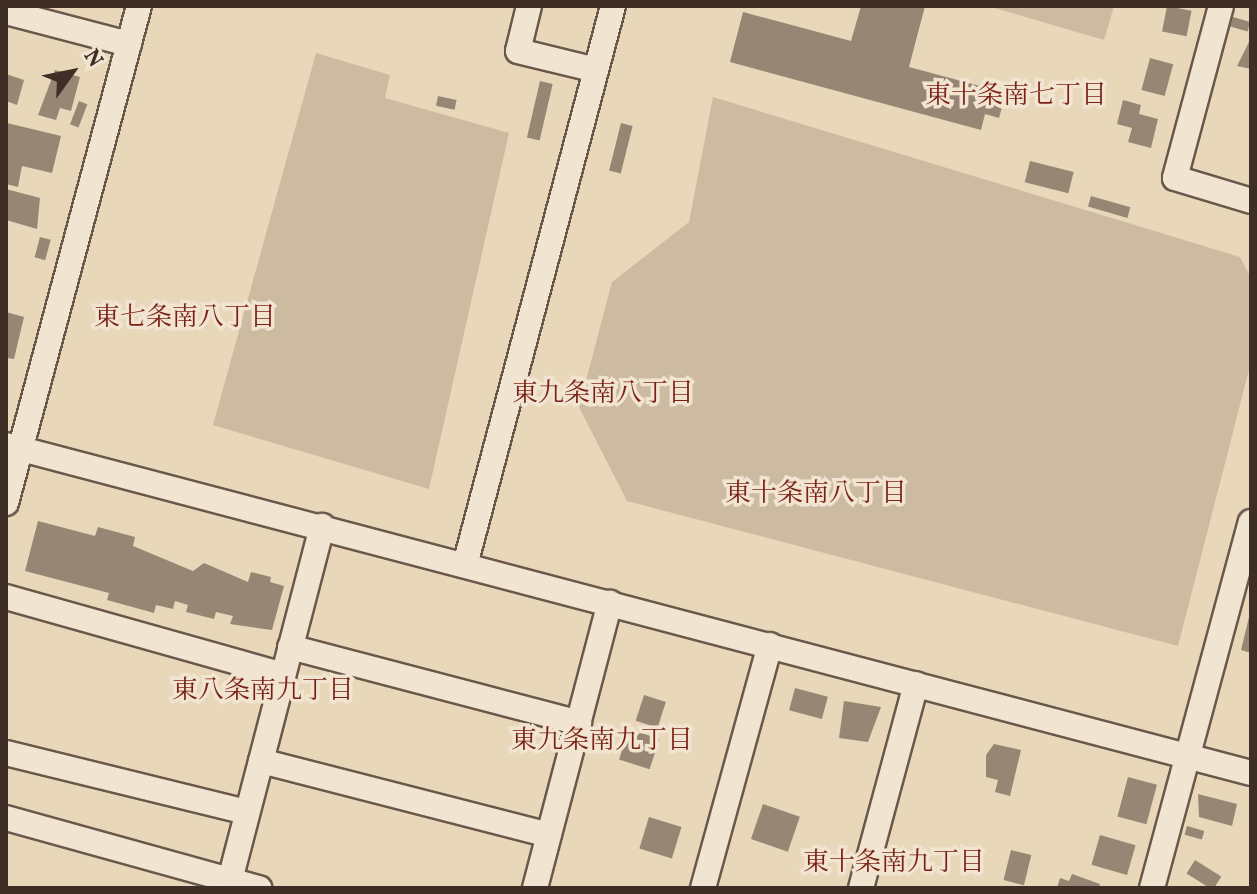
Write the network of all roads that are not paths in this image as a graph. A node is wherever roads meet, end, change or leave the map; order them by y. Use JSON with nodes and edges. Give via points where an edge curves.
{"nodes":[{"id":1,"x":139,"y":6,"type":"edge"},
{"id":2,"x":529,"y":6,"type":"edge"},
{"id":3,"x":613,"y":6,"type":"edge"},
{"id":4,"x":1221,"y":6,"type":"edge"},
{"id":5,"x":6,"y":12,"type":"edge"},
{"id":6,"x":129,"y":44,"type":"junction"},
{"id":7,"x":596,"y":70,"type":"junction"},
{"id":8,"x":1251,"y":201,"type":"edge"},
{"id":9,"x":14,"y":447,"type":"edge"},
{"id":10,"x":6,"y":503,"type":"edge"},
{"id":11,"x":1251,"y":522,"type":"edge"},
{"id":12,"x":322,"y":526,"type":"junction"},
{"id":13,"x":465,"y":565,"type":"junction"},
{"id":14,"x":1244,"y":577,"type":"edge"},
{"id":15,"x":6,"y":597,"type":"edge"},
{"id":16,"x":610,"y":603,"type":"junction"},
{"id":17,"x":770,"y":645,"type":"junction"},
{"id":18,"x":290,"y":647,"type":"junction"},
{"id":19,"x":283,"y":675,"type":"junction"},
{"id":20,"x":916,"y":684,"type":"junction"},
{"id":21,"x":579,"y":723,"type":"junction"},
{"id":22,"x":6,"y":753,"type":"edge"},
{"id":23,"x":1186,"y":756,"type":"junction"},
{"id":24,"x":261,"y":761,"type":"junction"},
{"id":25,"x":1251,"y":773,"type":"edge"},
{"id":26,"x":247,"y":812,"type":"junction"},
{"id":27,"x":6,"y":818,"type":"edge"},
{"id":28,"x":549,"y":835,"type":"junction"},
{"id":29,"x":230,"y":880,"type":"junction"},
{"id":30,"x":259,"y":888,"type":"edge"},
{"id":31,"x":535,"y":888,"type":"edge"},
{"id":32,"x":703,"y":888,"type":"edge"},
{"id":33,"x":861,"y":888,"type":"edge"},
{"id":34,"x":1152,"y":888,"type":"edge"}],
"edges":[{"from":1,"to":6,"type":"street"},
{"from":2,"to":7,"type":"street","via":[[518,51]]},
{"from":3,"to":7,"type":"street"},
{"from":4,"to":8,"type":"street","via":[[1175,178]]},
{"from":5,"to":6,"type":"street"},
{"from":6,"to":9,"type":"street"},
{"from":7,"to":13,"type":"street"},
{"from":9,"to":10,"type":"street"},
{"from":9,"to":12,"type":"street"},
{"from":11,"to":14,"type":"street"},
{"from":12,"to":13,"type":"street"},
{"from":12,"to":18,"type":"street"},
{"from":13,"to":16,"type":"street"},
{"from":14,"to":23,"type":"street"},
{"from":15,"to":19,"type":"street"},
{"from":16,"to":17,"type":"street"},
{"from":16,"to":21,"type":"street"},
{"from":17,"to":20,"type":"street"},
{"from":17,"to":32,"type":"street"},
{"from":18,"to":19,"type":"street"},
{"from":18,"to":21,"type":"street"},
{"from":19,"to":24,"type":"street"},
{"from":20,"to":23,"type":"street"},
{"from":20,"to":33,"type":"street"},
{"from":21,"to":28,"type":"street"},
{"from":22,"to":26,"type":"street"},
{"from":23,"to":25,"type":"street"},
{"from":23,"to":34,"type":"street"},
{"from":24,"to":26,"type":"street"},
{"from":24,"to":28,"type":"street"},
{"from":26,"to":29,"type":"street"},
{"from":27,"to":29,"type":"street"},
{"from":28,"to":31,"type":"street"},
{"from":29,"to":30,"type":"street"}]}
